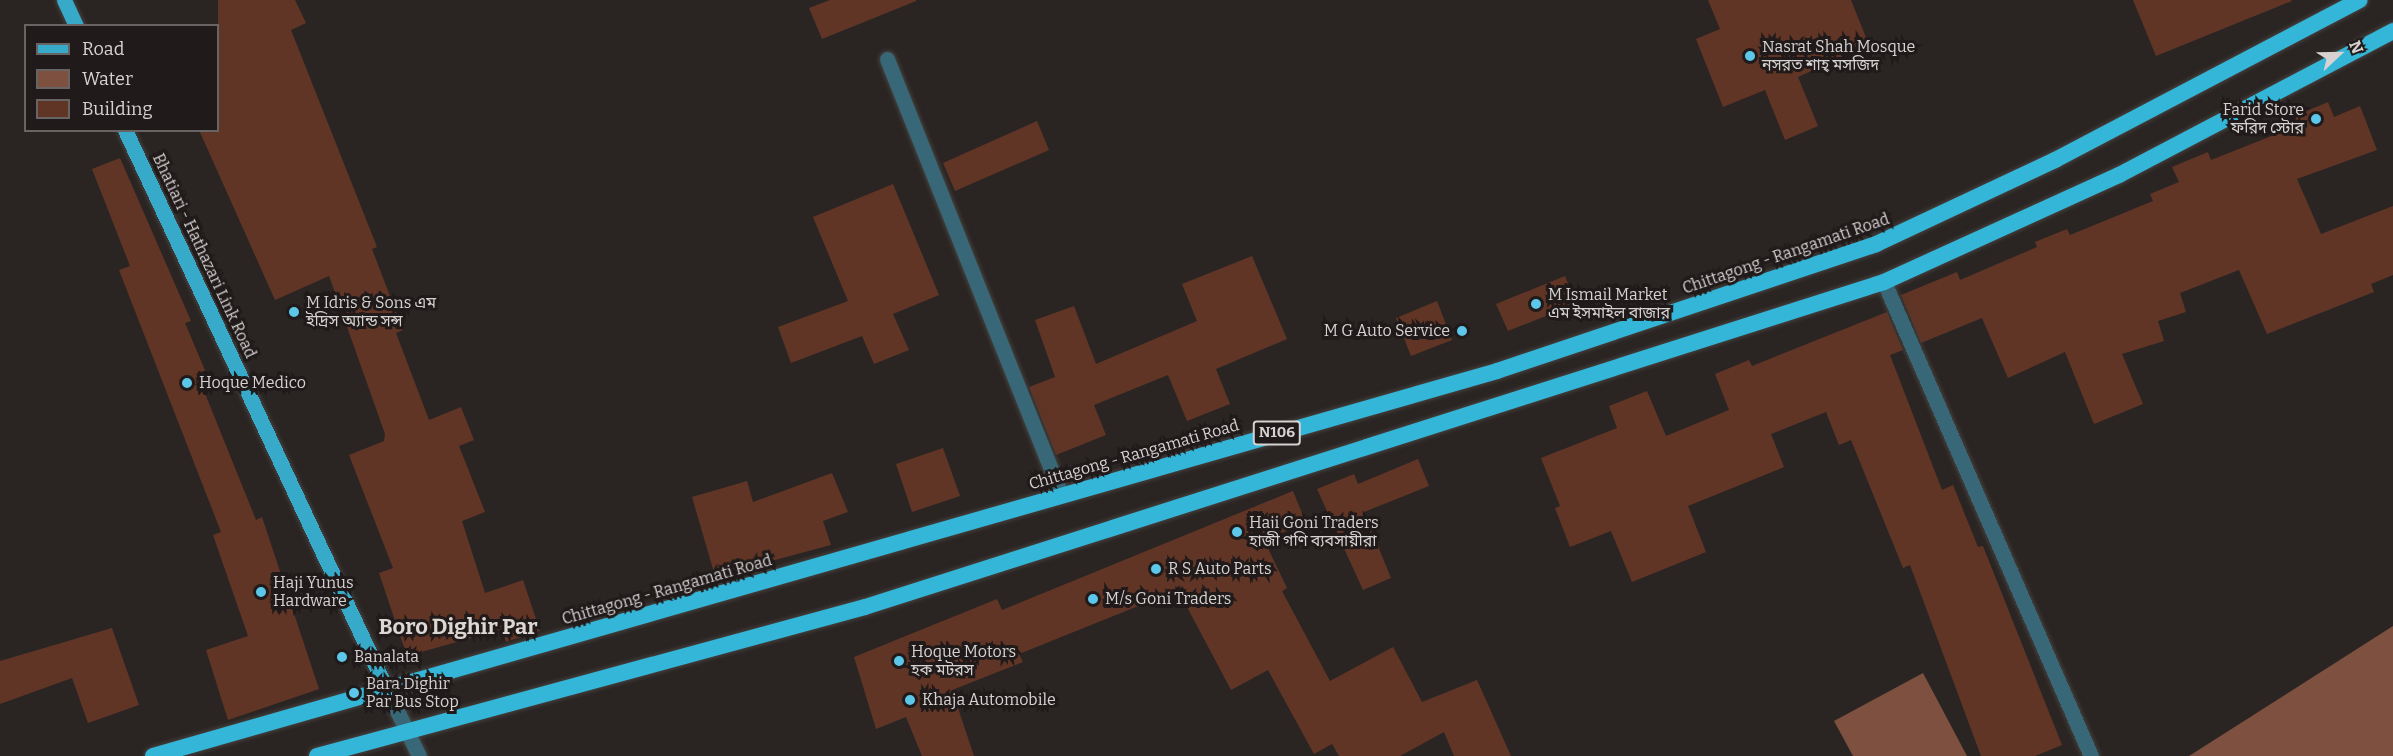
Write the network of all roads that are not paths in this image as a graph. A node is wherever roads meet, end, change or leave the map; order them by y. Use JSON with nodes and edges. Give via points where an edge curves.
{"nodes":[{"id":1,"x":64,"y":0,"type":"edge"},
{"id":2,"x":2360,"y":0,"type":"edge"},
{"id":3,"x":75,"y":24,"type":"edge"},
{"id":4,"x":2393,"y":31,"type":"edge"},
{"id":5,"x":887,"y":59,"type":"dead end"},
{"id":6,"x":126,"y":132,"type":"edge"},
{"id":7,"x":1884,"y":282,"type":"junction"},
{"id":8,"x":1061,"y":495,"type":"junction"},
{"id":9,"x":387,"y":690,"type":"junction"},
{"id":10,"x":408,"y":733,"type":"junction"},
{"id":11,"x":153,"y":756,"type":"edge"},
{"id":12,"x":317,"y":756,"type":"edge"},
{"id":13,"x":419,"y":756,"type":"edge"},
{"id":14,"x":2091,"y":756,"type":"edge"}],
"edges":[{"from":1,"to":3,"type":"main road"},
{"from":2,"to":8,"type":"highway","name":"Chittagong - Rangamati Road","number":"N106","via":[[2055,160],[1876,244],[1497,371]]},
{"from":4,"to":7,"type":"highway","number":"N106","via":[[2120,175]]},
{"from":5,"to":8,"type":"street"},
{"from":6,"to":9,"type":"main road","name":"Bhatiari - Hathazari Link Road"},
{"from":7,"to":10,"type":"highway","number":"N106","via":[[865,607]]},
{"from":7,"to":14,"type":"street"},
{"from":8,"to":9,"type":"highway","name":"Chittagong - Rangamati Road","number":"N106"},
{"from":9,"to":10,"type":"street"},
{"from":9,"to":11,"type":"highway","name":"Chittagong - Rangamati Road","number":"N106"},
{"from":10,"to":12,"type":"highway","number":"N106"},
{"from":10,"to":13,"type":"street"}]}
